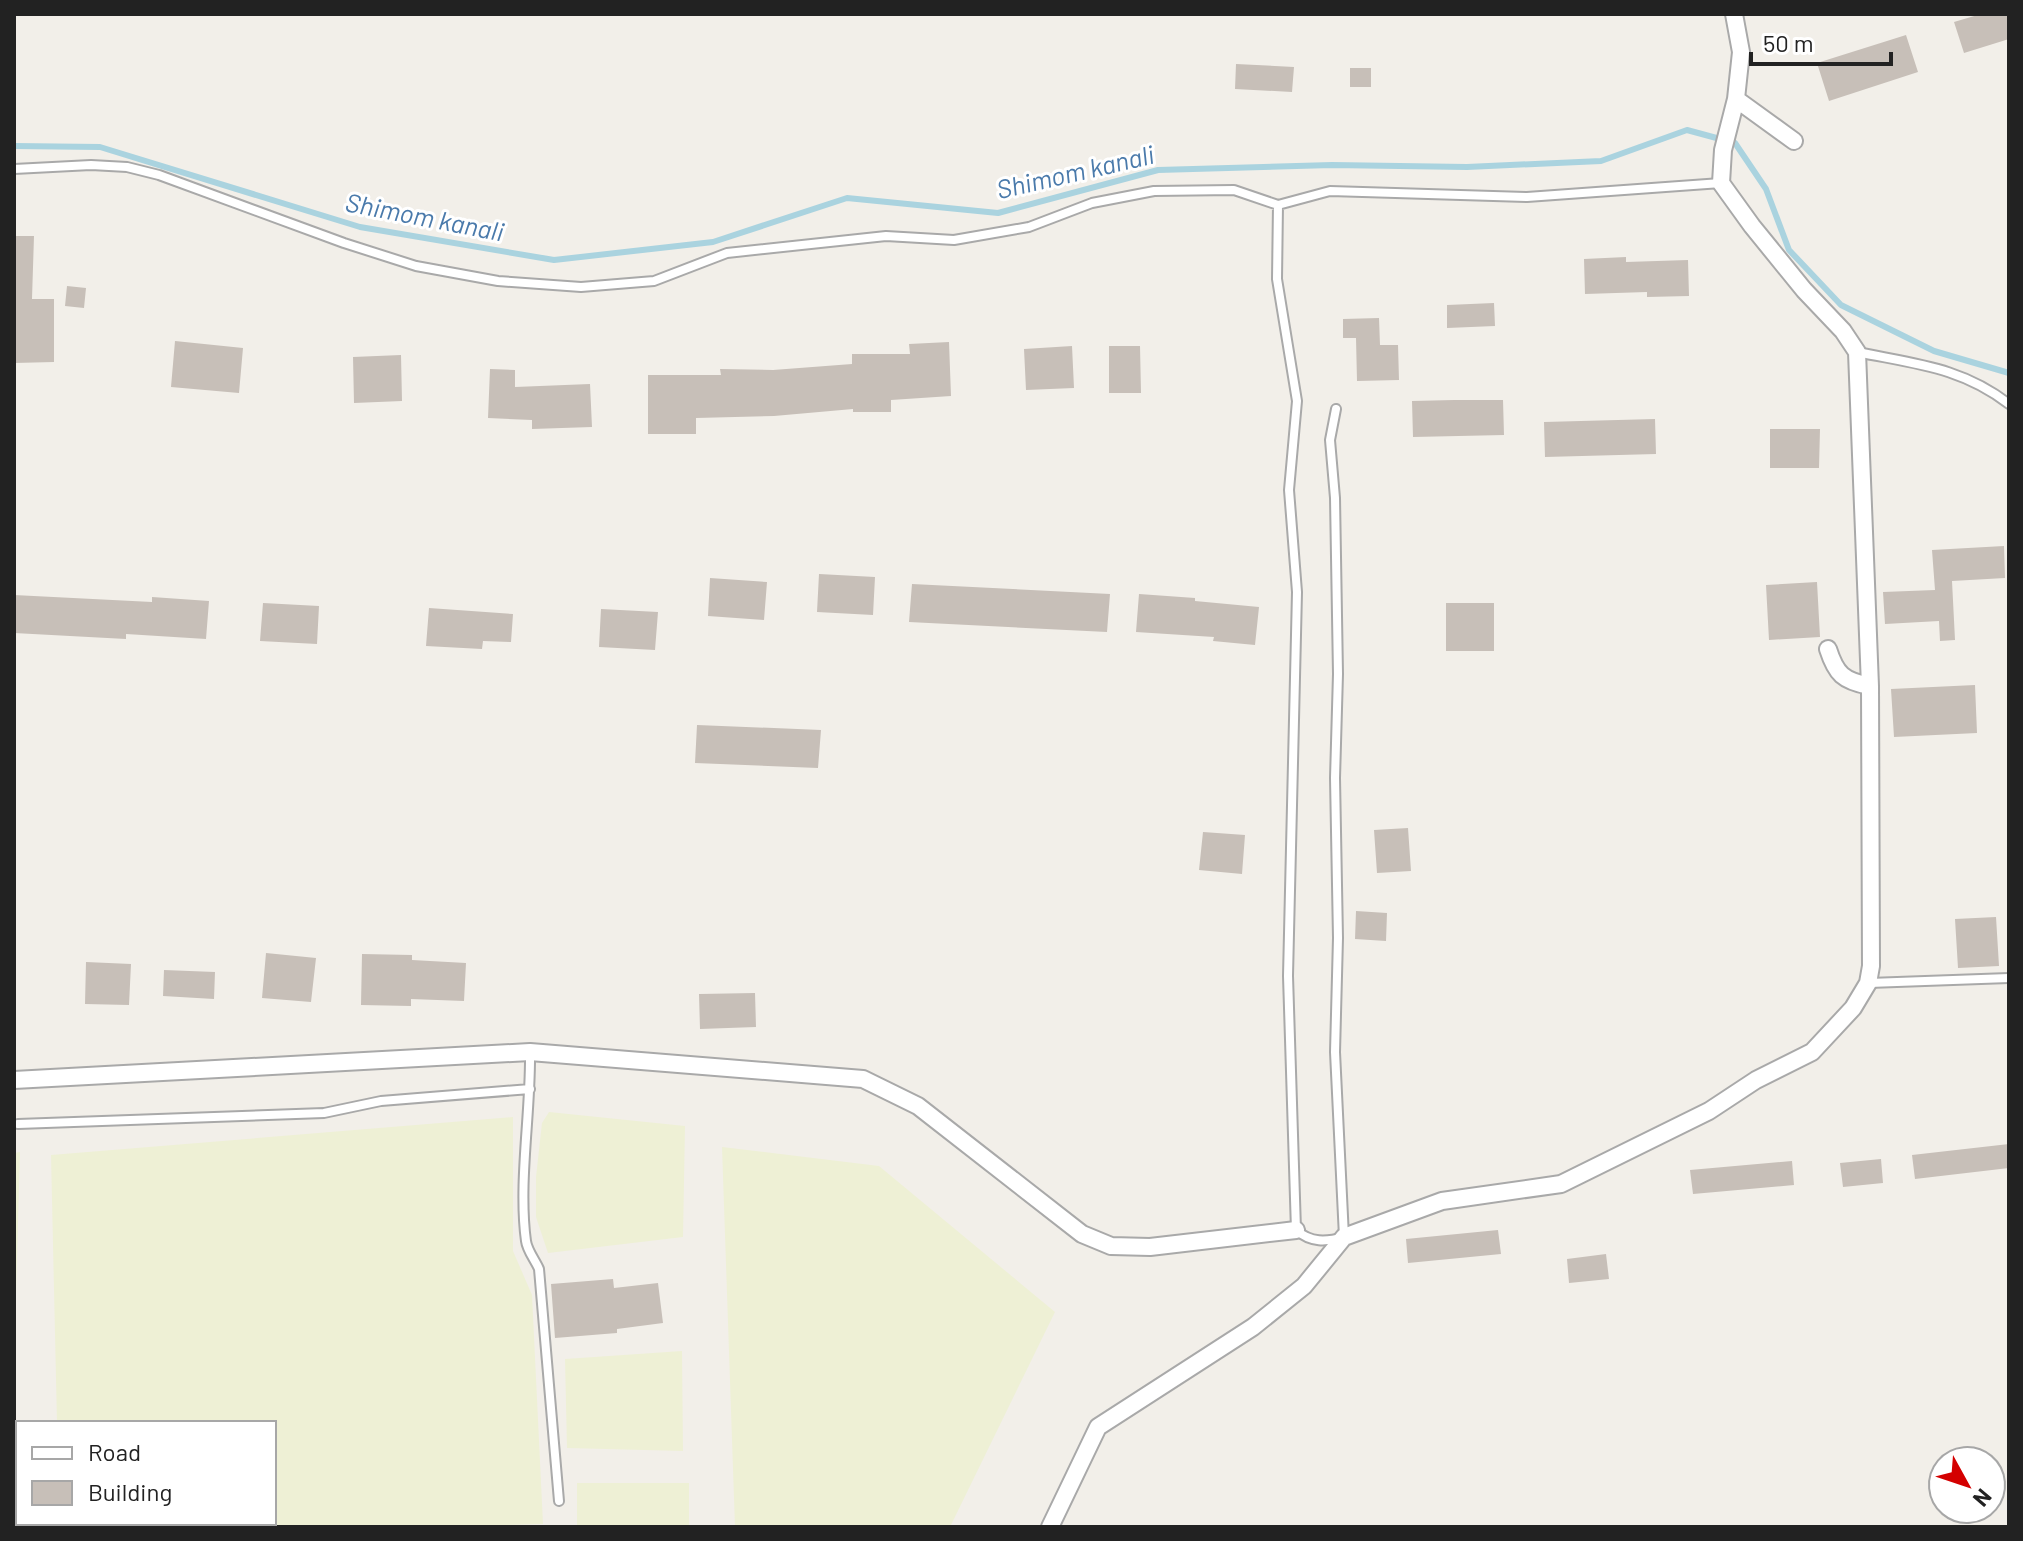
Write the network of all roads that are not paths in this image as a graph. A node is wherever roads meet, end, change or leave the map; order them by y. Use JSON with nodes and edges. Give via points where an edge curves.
{"nodes":[{"id":1,"x":1734,"y":14,"type":"edge"},
{"id":2,"x":1734,"y":106,"type":"junction"},
{"id":3,"x":1794,"y":141,"type":"dead end"},
{"id":4,"x":14,"y":169,"type":"edge"},
{"id":5,"x":1721,"y":183,"type":"junction"},
{"id":6,"x":1278,"y":205,"type":"junction"},
{"id":7,"x":1857,"y":352,"type":"junction"},
{"id":8,"x":2009,"y":404,"type":"edge"},
{"id":9,"x":1336,"y":409,"type":"dead end"},
{"id":10,"x":1828,"y":649,"type":"dead end"},
{"id":11,"x":1870,"y":686,"type":"junction"},
{"id":12,"x":2009,"y":978,"type":"edge"},
{"id":13,"x":1868,"y":983,"type":"junction"},
{"id":14,"x":530,"y":1052,"type":"junction"},
{"id":15,"x":14,"y":1080,"type":"edge"},
{"id":16,"x":530,"y":1089,"type":"junction"},
{"id":17,"x":18,"y":1124,"type":"dead end"},
{"id":18,"x":1296,"y":1230,"type":"junction"},
{"id":19,"x":1344,"y":1237,"type":"junction"},
{"id":20,"x":559,"y":1501,"type":"dead end"},
{"id":21,"x":1050,"y":1527,"type":"edge"}],
"edges":[{"from":1,"to":2,"type":"street","via":[[1741,52]]},
{"from":2,"to":3,"type":"street"},
{"from":2,"to":5,"type":"street"},
{"from":4,"to":6,"type":"lane","via":[[127,167],[416,266],[498,281],[581,287],[654,281],[727,253],[886,236],[954,240],[1029,227],[1092,203],[1154,191],[1234,190]]},
{"from":5,"to":6,"type":"lane","via":[[1527,197],[1330,191]]},
{"from":5,"to":7,"type":"street"},
{"from":6,"to":18,"type":"lane","via":[[1277,279],[1297,401],[1289,490],[1297,592],[1288,976]]},
{"from":7,"to":8,"type":"lane","via":[[1942,369],[1974,380]]},
{"from":7,"to":11,"type":"street"},
{"from":9,"to":19,"type":"lane","via":[[1330,440],[1338,674],[1335,1052]]},
{"from":10,"to":11,"type":"street","via":[[1834,668],[1846,679]]},
{"from":11,"to":13,"type":"street"},
{"from":12,"to":13,"type":"lane"},
{"from":13,"to":19,"type":"street","via":[[1853,1008],[1812,1052],[1709,1111],[1561,1184],[1442,1201]]},
{"from":14,"to":15,"type":"street"},
{"from":14,"to":16,"type":"lane"},
{"from":14,"to":18,"type":"street","via":[[863,1079],[918,1106],[1082,1234],[1111,1246],[1150,1247]]},
{"from":16,"to":17,"type":"lane","via":[[381,1101],[324,1113]]},
{"from":16,"to":20,"type":"lane","via":[[526,1244],[539,1269]]},
{"from":18,"to":19,"type":"lane","via":[[1326,1242]]},
{"from":19,"to":21,"type":"street","via":[[1304,1286],[1253,1327],[1098,1427]]}]}
